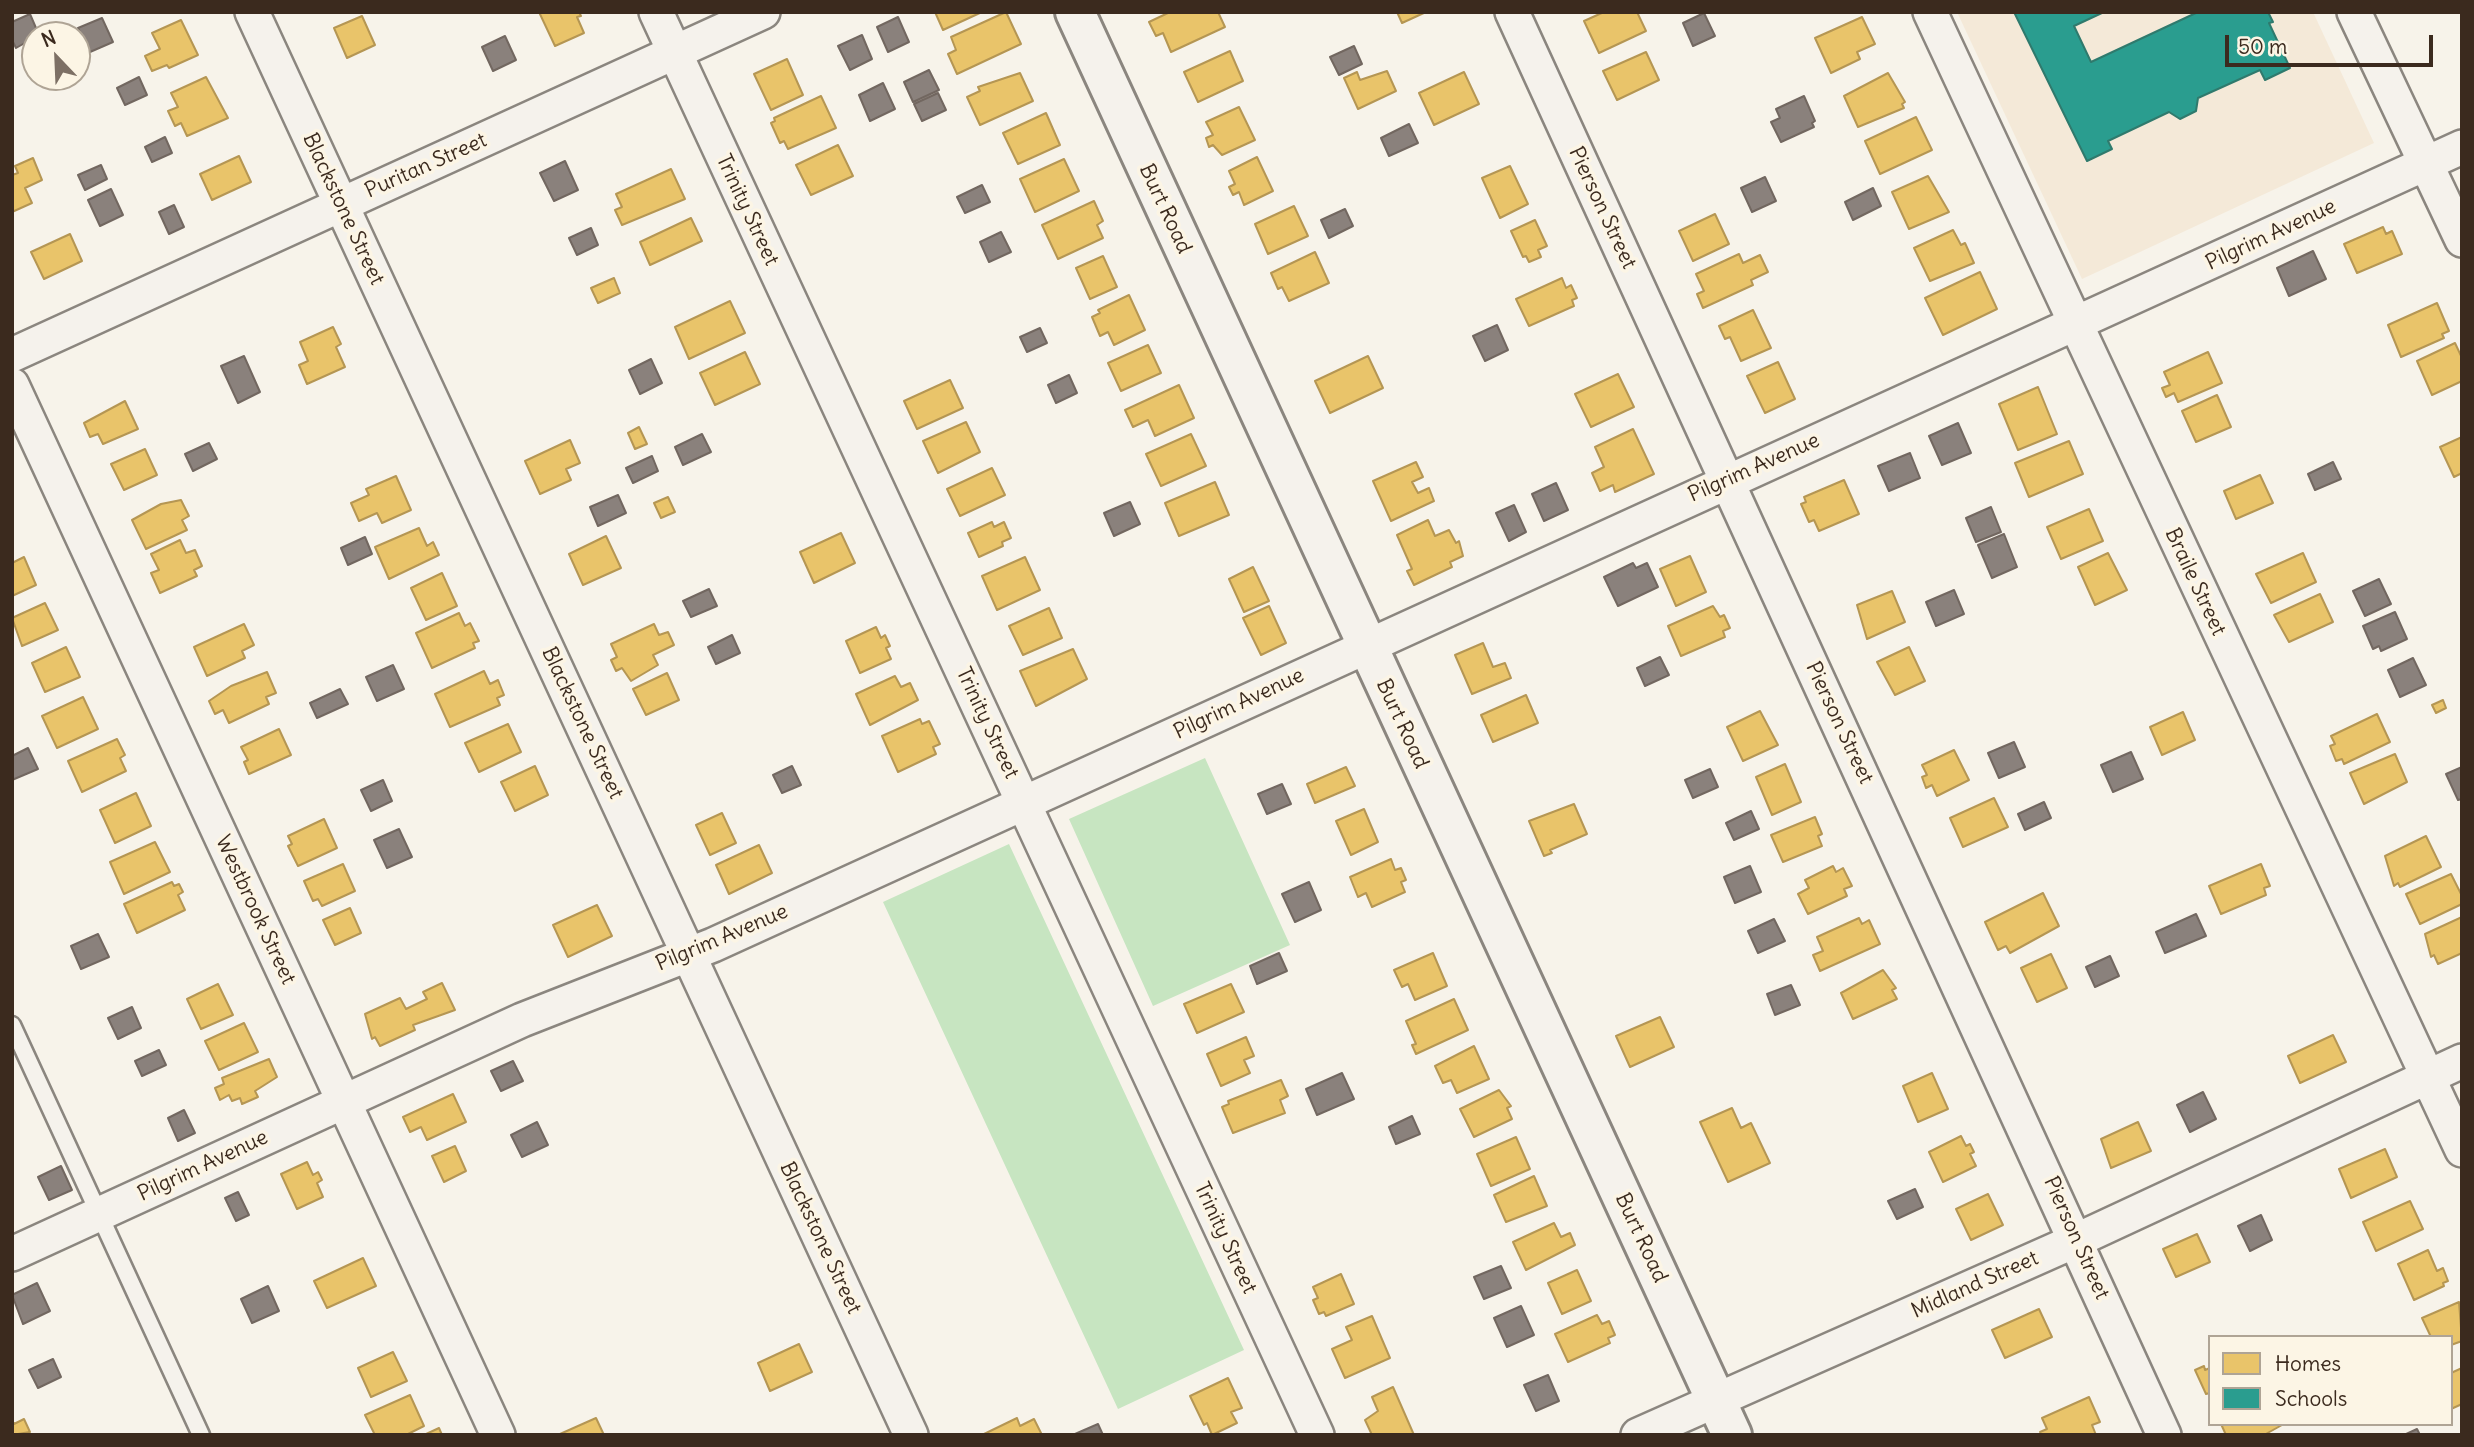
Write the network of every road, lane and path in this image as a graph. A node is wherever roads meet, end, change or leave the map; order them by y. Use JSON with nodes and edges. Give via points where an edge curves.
{"nodes":[{"id":1,"x":252,"y":12,"type":"edge"},
{"id":2,"x":656,"y":12,"type":"edge"},
{"id":3,"x":763,"y":12,"type":"edge"},
{"id":4,"x":1075,"y":12,"type":"edge"},
{"id":5,"x":1512,"y":12,"type":"edge"},
{"id":6,"x":1930,"y":12,"type":"edge"},
{"id":7,"x":2354,"y":12,"type":"edge"},
{"id":8,"x":674,"y":52,"type":"junction"},
{"id":9,"x":2462,"y":147,"type":"edge"},
{"id":10,"x":2425,"y":164,"type":"junction"},
{"id":11,"x":341,"y":205,"type":"junction"},
{"id":12,"x":2462,"y":240,"type":"edge"},
{"id":13,"x":2074,"y":326,"type":"junction"},
{"id":14,"x":12,"y":355,"type":"edge"},
{"id":15,"x":12,"y":385,"type":"edge"},
{"id":16,"x":1727,"y":479,"type":"junction"},
{"id":17,"x":1366,"y":646,"type":"junction"},
{"id":18,"x":1024,"y":803,"type":"junction"},
{"id":19,"x":689,"y":954,"type":"junction"},
{"id":20,"x":12,"y":1025,"type":"edge"},
{"id":21,"x":2462,"y":1061,"type":"edge"},
{"id":22,"x":2429,"y":1076,"type":"junction"},
{"id":23,"x":345,"y":1102,"type":"junction"},
{"id":24,"x":2462,"y":1150,"type":"edge"},
{"id":25,"x":99,"y":1214,"type":"junction"},
{"id":26,"x":2077,"y":1240,"type":"junction"},
{"id":27,"x":12,"y":1254,"type":"edge"},
{"id":28,"x":1716,"y":1400,"type":"junction"},
{"id":29,"x":201,"y":1435,"type":"edge"},
{"id":30,"x":498,"y":1435,"type":"edge"},
{"id":31,"x":911,"y":1435,"type":"edge"},
{"id":32,"x":1317,"y":1435,"type":"edge"},
{"id":33,"x":1638,"y":1435,"type":"edge"},
{"id":34,"x":1732,"y":1435,"type":"edge"},
{"id":35,"x":2164,"y":1435,"type":"edge"}],
"edges":[{"from":1,"to":11,"type":"street","name":"Blackstone Street"},
{"from":2,"to":8,"type":"street","name":"Trinity Street"},
{"from":3,"to":8,"type":"street","name":"Puritan Street"},
{"from":4,"to":17,"type":"street","name":"Burt Road"},
{"from":5,"to":16,"type":"street","name":"Pierson Street"},
{"from":6,"to":13,"type":"street","name":"Braile Street"},
{"from":7,"to":10,"type":"street"},
{"from":8,"to":11,"type":"street","name":"Puritan Street"},
{"from":8,"to":18,"type":"street","name":"Trinity Street"},
{"from":9,"to":10,"type":"street","name":"Pilgrim Avenue"},
{"from":10,"to":12,"type":"street"},
{"from":10,"to":13,"type":"street","name":"Pilgrim Avenue"},
{"from":11,"to":14,"type":"street","name":"Puritan Street"},
{"from":11,"to":19,"type":"street","name":"Blackstone Street"},
{"from":13,"to":16,"type":"street","name":"Pilgrim Avenue"},
{"from":13,"to":22,"type":"street","name":"Braile Street"},
{"from":15,"to":23,"type":"street","name":"Westbrook Street"},
{"from":16,"to":17,"type":"street","name":"Pilgrim Avenue"},
{"from":16,"to":26,"type":"street","name":"Pierson Street"},
{"from":17,"to":18,"type":"street","name":"Pilgrim Avenue"},
{"from":17,"to":28,"type":"street","name":"Burt Road"},
{"from":18,"to":19,"type":"street","name":"Pilgrim Avenue"},
{"from":18,"to":32,"type":"street","name":"Trinity Street"},
{"from":19,"to":23,"type":"street","name":"Pilgrim Avenue","via":[[522,1020]]},
{"from":19,"to":31,"type":"street","name":"Blackstone Street"},
{"from":20,"to":25,"type":"lane"},
{"from":21,"to":22,"type":"street","name":"Midland Street"},
{"from":22,"to":24,"type":"street","name":"Braile Street"},
{"from":22,"to":26,"type":"street","name":"Midland Street"},
{"from":23,"to":25,"type":"street","name":"Pilgrim Avenue"},
{"from":23,"to":30,"type":"street","name":"Westbrook Street"},
{"from":25,"to":27,"type":"street","name":"Pilgrim Avenue"},
{"from":25,"to":29,"type":"lane"},
{"from":26,"to":28,"type":"street","name":"Midland Street"},
{"from":26,"to":35,"type":"street","name":"Pierson Street"},
{"from":28,"to":33,"type":"street","name":"Midland Street"},
{"from":28,"to":34,"type":"street","name":"Burt Road"}]}
